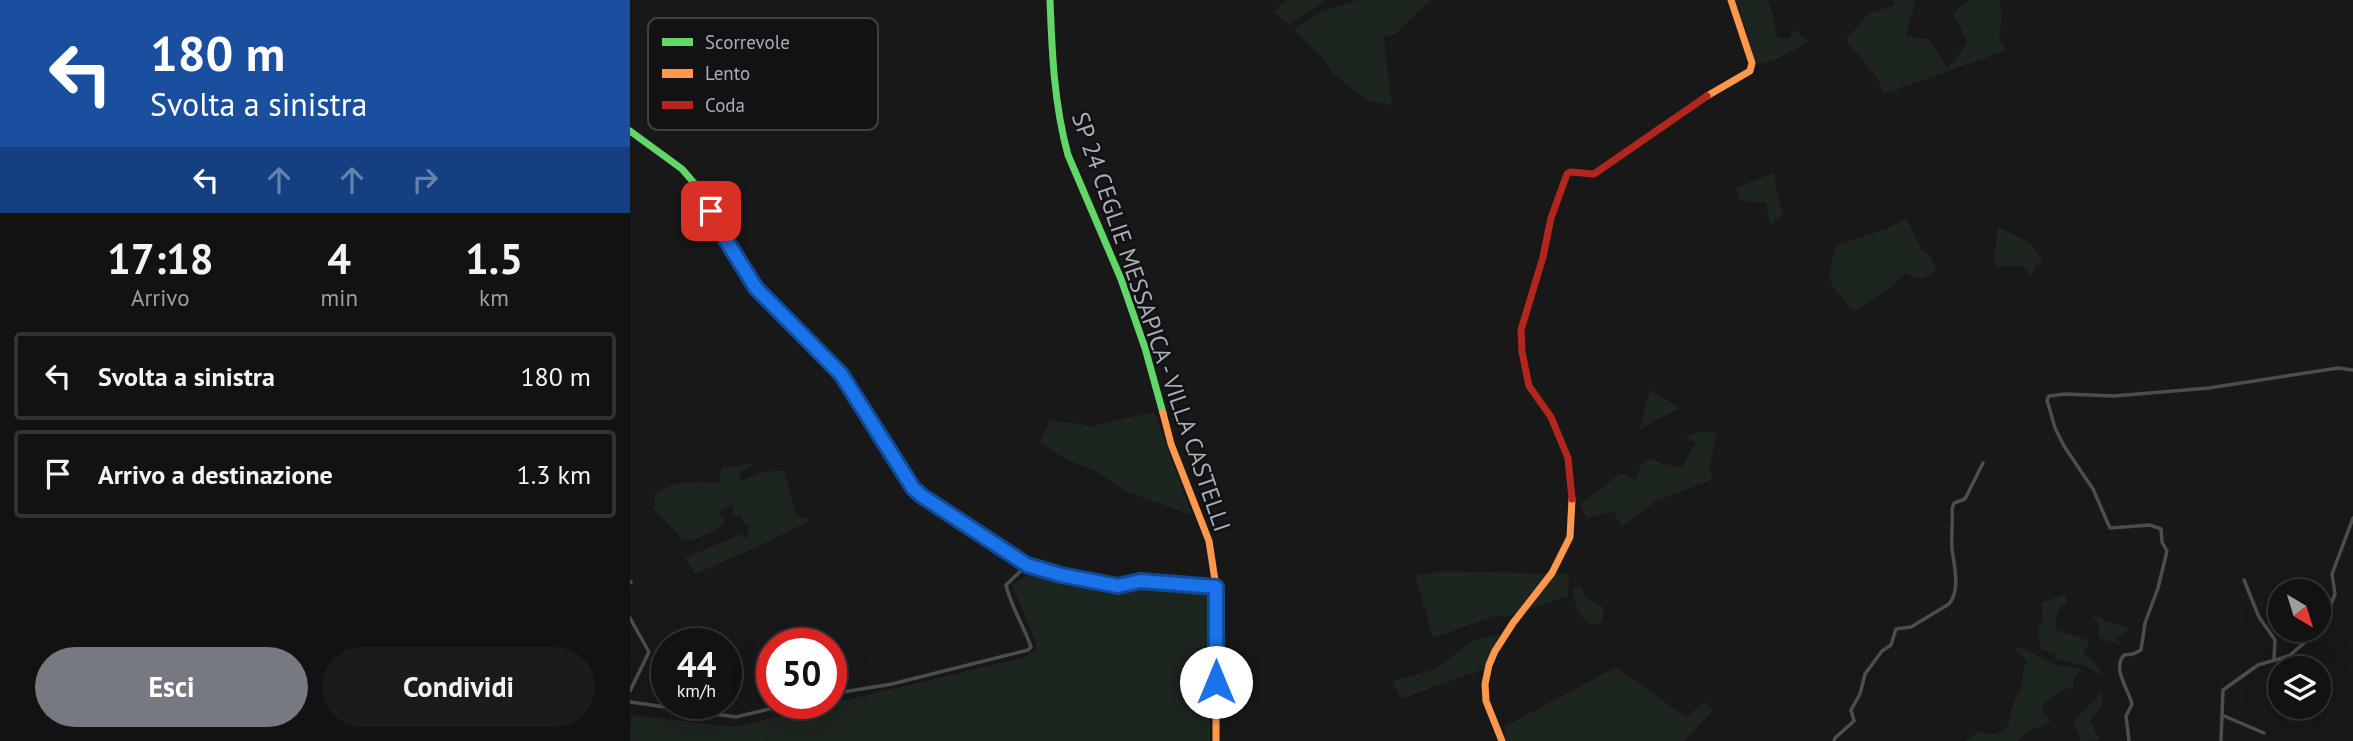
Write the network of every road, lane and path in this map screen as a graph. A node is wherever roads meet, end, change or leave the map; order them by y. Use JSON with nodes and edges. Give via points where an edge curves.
{"nodes":[{"id":1,"x":1051,"y":0,"type":"edge"},
{"id":2,"x":1731,"y":0,"type":"edge"},
{"id":3,"x":630,"y":131,"type":"edge"},
{"id":4,"x":2353,"y":370,"type":"edge"},
{"id":5,"x":1983,"y":463,"type":"dead end"},
{"id":6,"x":2353,"y":518,"type":"edge"},
{"id":7,"x":1027,"y":565,"type":"junction"},
{"id":8,"x":2244,"y":580,"type":"dead end"},
{"id":9,"x":1216,"y":587,"type":"junction"},
{"id":10,"x":2331,"y":606,"type":"edge"},
{"id":11,"x":630,"y":618,"type":"edge"},
{"id":12,"x":2305,"y":642,"type":"edge"},
{"id":13,"x":2274,"y":656,"type":"edge"},
{"id":14,"x":2289,"y":656,"type":"edge"},
{"id":15,"x":2268,"y":662,"type":"edge"},
{"id":16,"x":630,"y":691,"type":"edge"},
{"id":17,"x":847,"y":691,"type":"edge"},
{"id":18,"x":630,"y":702,"type":"edge"},
{"id":19,"x":756,"y":712,"type":"edge"},
{"id":20,"x":2222,"y":715,"type":"junction"},
{"id":21,"x":2264,"y":733,"type":"dead end"},
{"id":22,"x":1216,"y":741,"type":"edge"},
{"id":23,"x":1502,"y":741,"type":"edge"},
{"id":24,"x":1834,"y":741,"type":"edge"},
{"id":25,"x":2129,"y":741,"type":"edge"},
{"id":26,"x":2221,"y":741,"type":"edge"}],
"edges":[{"from":1,"to":9,"type":"street","name":"SP 24 CEGLIE MESSAPICA - VILLA CASTELLI","via":[[1053,84],[1062,135],[1133,313],[1171,444],[1209,541]]},
{"from":2,"to":23,"type":"street","via":[[1752,63],[1750,71],[1594,174],[1567,173],[1551,218],[1521,330],[1522,352],[1529,386],[1551,417],[1568,458],[1570,537],[1552,573],[1513,623],[1489,665],[1486,701]]},
{"from":3,"to":7,"type":"street","via":[[682,169],[706,198],[716,224],[756,288],[841,374],[913,488]]},
{"from":4,"to":25,"type":"street","via":[[2338,368],[2209,388],[2114,396],[2066,394],[2046,400],[2055,428],[2093,489],[2110,528],[2150,525],[2161,529],[2167,551],[2141,650],[2120,660],[2119,671],[2132,704],[2126,716]]},
{"from":5,"to":24,"type":"street","via":[[1965,499],[1954,503],[1952,509],[1953,599],[1911,627],[1896,629],[1891,645],[1865,674],[1851,710],[1854,721]]},
{"from":6,"to":10,"type":"street","via":[[2332,573],[2336,594]]},
{"from":7,"to":9,"type":"street","via":[[1118,586],[1140,581]]},
{"from":7,"to":17,"type":"street","via":[[1006,585],[1026,632],[1028,650]]},
{"from":8,"to":13,"type":"street","via":[[2274,640]]},
{"from":9,"to":22,"type":"street","name":"SP 24 CEGLIE MESSAPICA - VILLA CASTELLI"},
{"from":11,"to":16,"type":"street","via":[[649,652]]},
{"from":12,"to":14,"type":"street"},
{"from":15,"to":20,"type":"street","via":[[2223,690]]},
{"from":18,"to":19,"type":"street","via":[[736,716]]},
{"from":20,"to":21,"type":"street"},
{"from":20,"to":26,"type":"street"}]}
